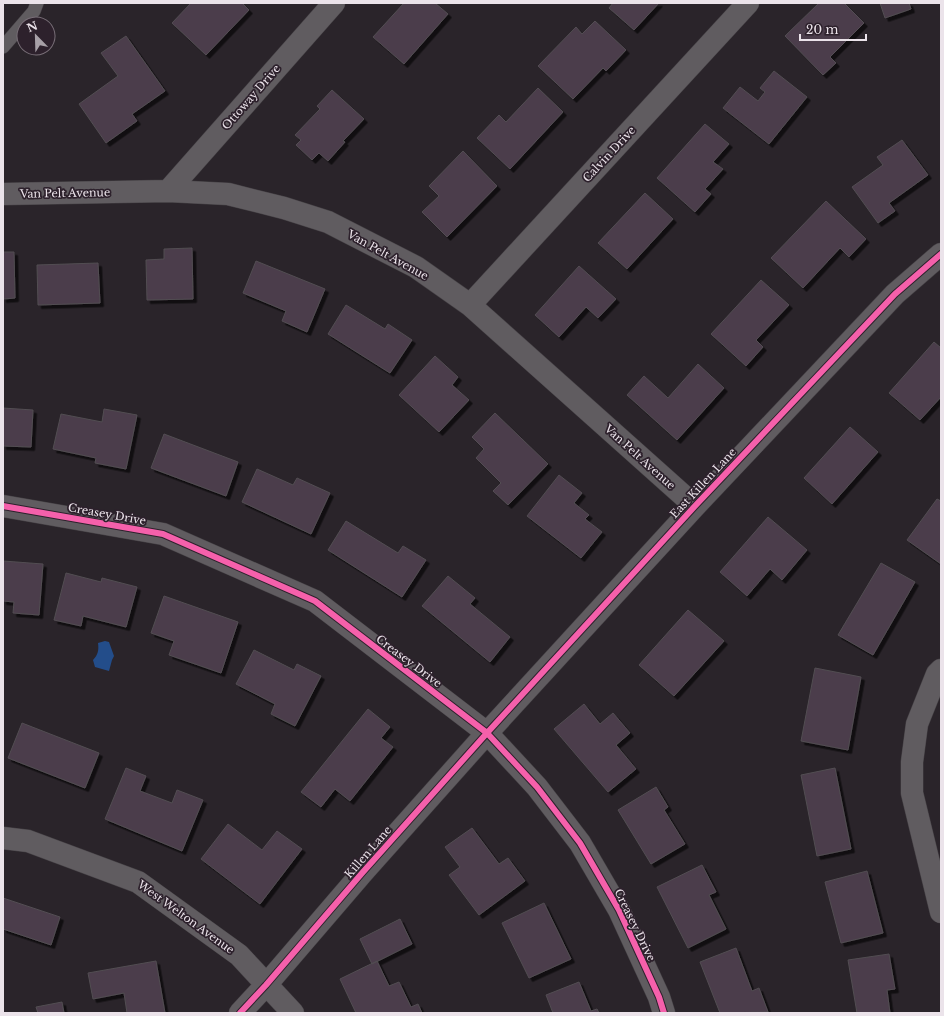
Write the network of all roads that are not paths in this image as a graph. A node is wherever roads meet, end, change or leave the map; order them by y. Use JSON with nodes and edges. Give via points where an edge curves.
{"nodes":[{"id":1,"x":37,"y":3,"type":"edge"},
{"id":2,"x":334,"y":3,"type":"edge"},
{"id":3,"x":748,"y":3,"type":"edge"},
{"id":4,"x":3,"y":47,"type":"edge"},
{"id":5,"x":168,"y":191,"type":"junction"},
{"id":6,"x":3,"y":194,"type":"edge"},
{"id":7,"x":941,"y":254,"type":"edge"},
{"id":8,"x":470,"y":305,"type":"junction"},
{"id":9,"x":3,"y":506,"type":"edge"},
{"id":10,"x":695,"y":506,"type":"junction"},
{"id":11,"x":941,"y":670,"type":"edge"},
{"id":12,"x":487,"y":733,"type":"junction"},
{"id":13,"x":3,"y":838,"type":"edge"},
{"id":14,"x":941,"y":912,"type":"edge"},
{"id":15,"x":266,"y":985,"type":"junction"},
{"id":16,"x":240,"y":1013,"type":"edge"},
{"id":17,"x":293,"y":1013,"type":"edge"},
{"id":18,"x":664,"y":1013,"type":"edge"}],
"edges":[{"from":1,"to":4,"type":"lane","via":[[34,11]]},
{"from":2,"to":5,"type":"street","name":"Ottoway Drive"},
{"from":3,"to":8,"type":"street","name":"Calvin Drive"},
{"from":5,"to":6,"type":"street","name":"Van Pelt Avenue"},
{"from":5,"to":8,"type":"street","name":"Van Pelt Avenue","via":[[228,194],[328,222],[416,267]]},
{"from":7,"to":10,"type":"street","name":"East Killen Lane","via":[[895,294]]},
{"from":8,"to":10,"type":"street","name":"Van Pelt Avenue"},
{"from":9,"to":12,"type":"street","name":"Creasey Drive","via":[[163,534],[315,601]]},
{"from":10,"to":12,"type":"street","name":"East Killen Lane"},
{"from":11,"to":14,"type":"street","via":[[937,674],[917,724],[912,762],[912,793]]},
{"from":12,"to":15,"type":"street","name":"Killen Lane"},
{"from":12,"to":18,"type":"street","name":"Creasey Drive","via":[[537,787],[580,843],[619,910]]},
{"from":13,"to":15,"type":"street","name":"West Welton Avenue","via":[[28,840],[138,882],[239,955]]},
{"from":15,"to":16,"type":"street","name":"Killen Lane"},
{"from":15,"to":17,"type":"street","name":"West Welton Avenue"}]}
